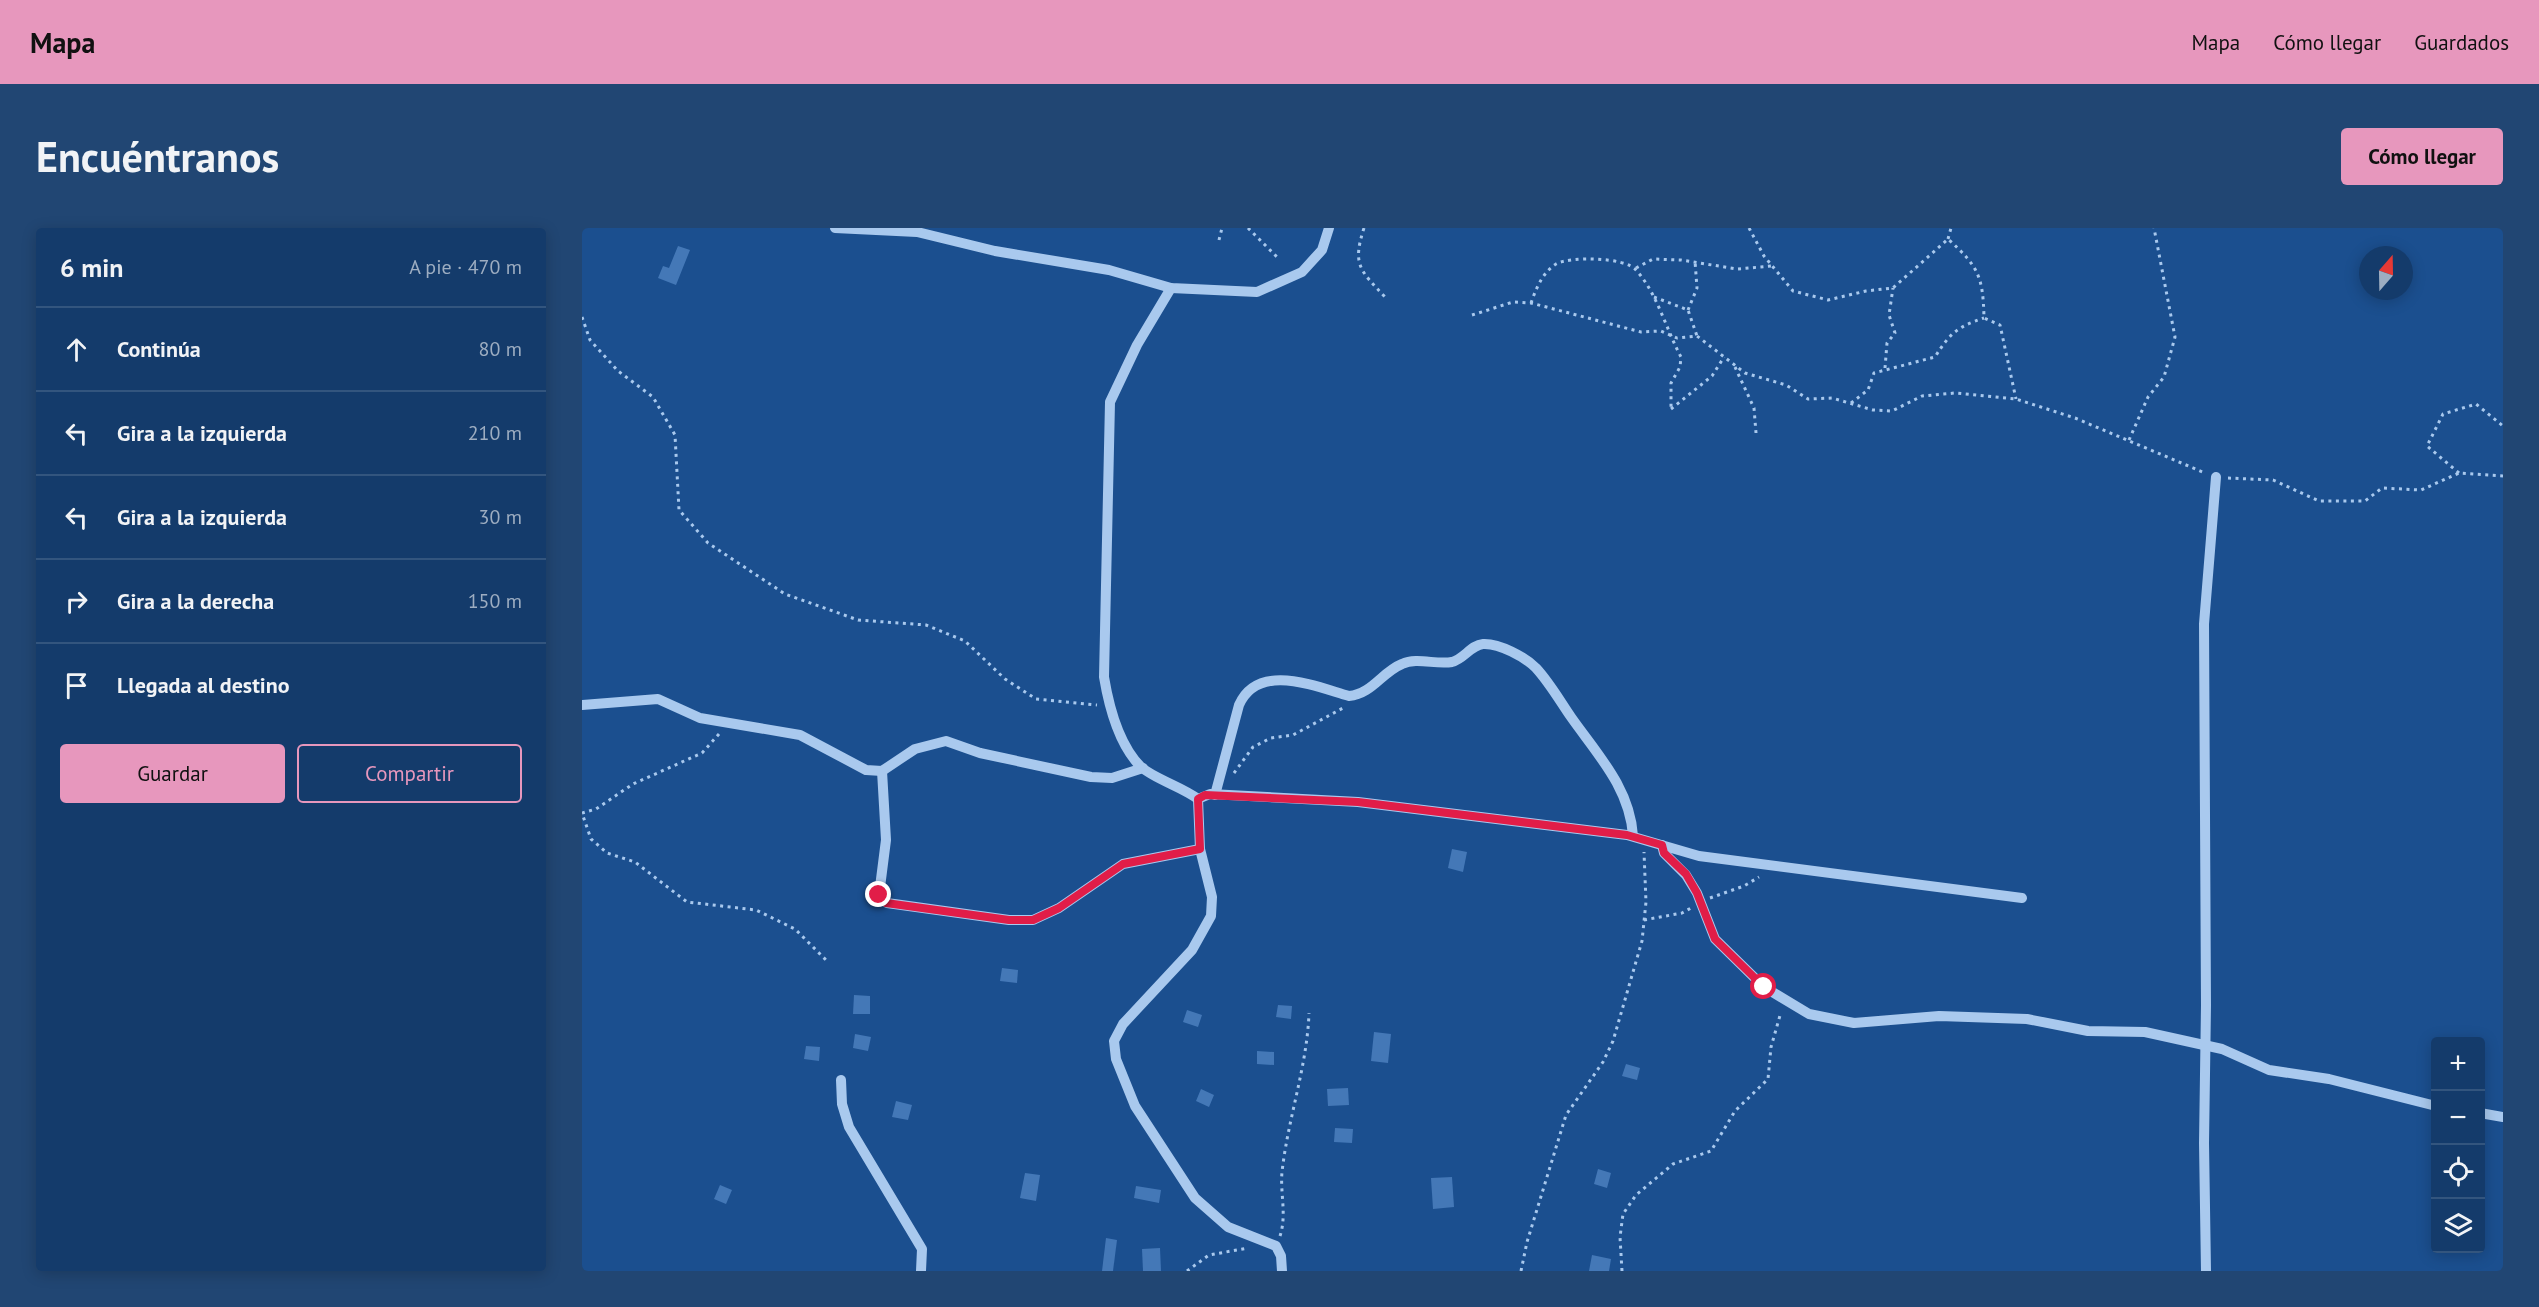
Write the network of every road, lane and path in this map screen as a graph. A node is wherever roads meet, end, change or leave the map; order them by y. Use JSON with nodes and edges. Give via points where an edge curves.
{"nodes":[{"id":1,"x":836,"y":228,"type":"edge"},
{"id":2,"x":1222,"y":228,"type":"edge"},
{"id":3,"x":1248,"y":228,"type":"edge"},
{"id":4,"x":1329,"y":228,"type":"edge"},
{"id":5,"x":1364,"y":228,"type":"edge"},
{"id":6,"x":1749,"y":228,"type":"edge"},
{"id":7,"x":1951,"y":228,"type":"edge"},
{"id":8,"x":2154,"y":228,"type":"edge"},
{"id":9,"x":1948,"y":239,"type":"junction"},
{"id":10,"x":1219,"y":240,"type":"dead end"},
{"id":11,"x":1278,"y":258,"type":"dead end"},
{"id":12,"x":1695,"y":261,"type":"junction"},
{"id":13,"x":1772,"y":266,"type":"junction"},
{"id":14,"x":1635,"y":268,"type":"junction"},
{"id":15,"x":1171,"y":288,"type":"junction"},
{"id":16,"x":1893,"y":288,"type":"junction"},
{"id":17,"x":1653,"y":296,"type":"junction"},
{"id":18,"x":1384,"y":297,"type":"dead end"},
{"id":19,"x":1532,"y":303,"type":"junction"},
{"id":20,"x":1688,"y":310,"type":"junction"},
{"id":21,"x":1472,"y":315,"type":"dead end"},
{"id":22,"x":582,"y":317,"type":"edge"},
{"id":23,"x":1984,"y":318,"type":"junction"},
{"id":24,"x":1669,"y":334,"type":"junction"},
{"id":25,"x":1697,"y":336,"type":"junction"},
{"id":26,"x":1724,"y":357,"type":"junction"},
{"id":27,"x":1734,"y":365,"type":"junction"},
{"id":28,"x":1885,"y":368,"type":"junction"},
{"id":29,"x":2016,"y":399,"type":"junction"},
{"id":30,"x":1851,"y":403,"type":"junction"},
{"id":31,"x":2503,"y":426,"type":"edge"},
{"id":32,"x":1756,"y":433,"type":"dead end"},
{"id":33,"x":2129,"y":440,"type":"junction"},
{"id":34,"x":2459,"y":473,"type":"junction"},
{"id":35,"x":2503,"y":476,"type":"edge"},
{"id":36,"x":2216,"y":477,"type":"junction"},
{"id":37,"x":1356,"y":695,"type":"junction"},
{"id":38,"x":582,"y":705,"type":"edge"},
{"id":39,"x":1109,"y":707,"type":"junction"},
{"id":40,"x":726,"y":723,"type":"junction"},
{"id":41,"x":1143,"y":768,"type":"junction"},
{"id":42,"x":882,"y":771,"type":"junction"},
{"id":43,"x":1219,"y":780,"type":"junction"},
{"id":44,"x":1215,"y":795,"type":"junction"},
{"id":45,"x":1198,"y":799,"type":"junction"},
{"id":46,"x":1637,"y":838,"type":"junction"},
{"id":47,"x":1662,"y":845,"type":"junction"},
{"id":48,"x":1200,"y":849,"type":"junction"},
{"id":49,"x":2022,"y":898,"type":"dead end"},
{"id":50,"x":828,"y":962,"type":"dead end"},
{"id":51,"x":1785,"y":1002,"type":"junction"},
{"id":52,"x":1309,"y":1013,"type":"dead end"},
{"id":53,"x":2205,"y":1044,"type":"junction"},
{"id":54,"x":841,"y":1080,"type":"dead end"},
{"id":55,"x":2431,"y":1105,"type":"edge"},
{"id":56,"x":2485,"y":1114,"type":"edge"},
{"id":57,"x":2503,"y":1117,"type":"edge"},
{"id":58,"x":1276,"y":1246,"type":"junction"},
{"id":59,"x":921,"y":1271,"type":"edge"},
{"id":60,"x":1187,"y":1271,"type":"edge"},
{"id":61,"x":1282,"y":1271,"type":"edge"},
{"id":62,"x":1521,"y":1271,"type":"edge"},
{"id":63,"x":1622,"y":1271,"type":"edge"},
{"id":64,"x":2206,"y":1271,"type":"edge"}],
"edges":[{"from":1,"to":15,"type":"street","via":[[917,232],[995,251],[1109,270]]},
{"from":2,"to":10,"type":"path"},
{"from":3,"to":11,"type":"path"},
{"from":4,"to":15,"type":"street","via":[[1322,250],[1302,272],[1257,292]]},
{"from":5,"to":18,"type":"path","via":[[1356,251],[1362,273]]},
{"from":6,"to":13,"type":"path"},
{"from":7,"to":9,"type":"path"},
{"from":8,"to":33,"type":"path","via":[[2175,337],[2164,377],[2148,397]]},
{"from":9,"to":16,"type":"path"},
{"from":9,"to":23,"type":"path","via":[[1972,260],[1983,287]]},
{"from":12,"to":13,"type":"path","via":[[1737,269]]},
{"from":12,"to":14,"type":"path","via":[[1653,259]]},
{"from":12,"to":20,"type":"path","via":[[1697,288]]},
{"from":13,"to":16,"type":"path","via":[[1793,291],[1828,300]]},
{"from":14,"to":17,"type":"path"},
{"from":14,"to":19,"type":"path","via":[[1613,260],[1556,264],[1537,285]]},
{"from":15,"to":39,"type":"street","via":[[1137,345],[1110,402],[1104,677]]},
{"from":16,"to":28,"type":"path","via":[[1889,315],[1895,333],[1887,342]]},
{"from":17,"to":20,"type":"path"},
{"from":17,"to":24,"type":"path"},
{"from":19,"to":21,"type":"path","via":[[1513,302]]},
{"from":19,"to":24,"type":"path","via":[[1641,332]]},
{"from":20,"to":25,"type":"path"},
{"from":22,"to":39,"type":"path","via":[[590,340],[618,371],[653,397],[675,435],[679,510],[708,543],[785,594],[858,620],[926,625],[964,641],[1005,679],[1036,699]]},
{"from":23,"to":28,"type":"path","via":[[1949,335],[1935,357]]},
{"from":23,"to":29,"type":"path","via":[[2000,325]]},
{"from":24,"to":25,"type":"path","via":[[1677,338]]},
{"from":24,"to":26,"type":"path","via":[[1681,357],[1671,383],[1671,409],[1712,376]]},
{"from":25,"to":26,"type":"path"},
{"from":26,"to":27,"type":"path"},
{"from":27,"to":30,"type":"path","via":[[1745,373],[1786,385],[1808,399],[1832,398]]},
{"from":27,"to":32,"type":"path","via":[[1754,408]]},
{"from":28,"to":30,"type":"path","via":[[1874,373],[1868,390]]},
{"from":29,"to":30,"type":"path","via":[[1955,393],[1922,396],[1892,411]]},
{"from":29,"to":33,"type":"path"},
{"from":31,"to":34,"type":"path","via":[[2476,404],[2443,414],[2427,446]]},
{"from":33,"to":36,"type":"path"},
{"from":34,"to":35,"type":"path"},
{"from":34,"to":36,"type":"path","via":[[2421,490],[2382,488],[2366,501],[2319,501],[2273,480]]},
{"from":36,"to":53,"type":"street","via":[[2204,624]]},
{"from":37,"to":43,"type":"path","via":[[1350,705],[1314,725],[1253,747],[1234,773]]},
{"from":37,"to":43,"type":"street","via":[[1295,681],[1253,686],[1244,693],[1239,705]]},
{"from":37,"to":46,"type":"street","via":[[1404,662],[1456,660],[1479,644],[1512,652],[1535,668],[1609,769],[1627,805]]},
{"from":38,"to":40,"type":"street","via":[[658,699],[700,718]]},
{"from":39,"to":41,"type":"street","via":[[1132,756]]},
{"from":40,"to":42,"type":"street","via":[[800,735],[866,770]]},
{"from":40,"to":50,"type":"path","via":[[702,753],[633,784],[596,809],[582,813],[591,839],[607,853],[635,862],[687,902],[756,910],[795,929]]},
{"from":41,"to":42,"type":"street","via":[[1112,778],[1090,777],[980,753],[946,741],[915,749]]},
{"from":41,"to":45,"type":"street"},
{"from":42,"to":48,"type":"street","via":[[886,840],[879,895],[886,903],[1033,920],[1059,908],[1123,864]]},
{"from":43,"to":44,"type":"street"},
{"from":44,"to":45,"type":"street"},
{"from":44,"to":46,"type":"street","via":[[1358,802]]},
{"from":45,"to":48,"type":"street"},
{"from":46,"to":47,"type":"street"},
{"from":46,"to":62,"type":"path","via":[[1647,869],[1642,941],[1613,1041],[1566,1115]]},
{"from":47,"to":49,"type":"street","via":[[1699,856]]},
{"from":47,"to":51,"type":"street","via":[[1664,853],[1686,874],[1702,901],[1715,939]]},
{"from":48,"to":58,"type":"street","via":[[1212,897],[1209,922],[1192,950],[1122,1024],[1114,1041],[1116,1059],[1135,1106],[1195,1198],[1228,1227]]},
{"from":51,"to":53,"type":"street","via":[[1809,1014],[1854,1023],[1939,1016],[2027,1019],[2088,1031],[2145,1032]]},
{"from":51,"to":63,"type":"path","via":[[1771,1047],[1768,1079],[1735,1112],[1711,1151],[1673,1164],[1636,1195],[1623,1214]]},
{"from":52,"to":58,"type":"path","via":[[1308,1048],[1282,1174],[1284,1225]]},
{"from":53,"to":55,"type":"street","via":[[2269,1070],[2338,1081]]},
{"from":53,"to":64,"type":"street"},
{"from":54,"to":59,"type":"street","via":[[842,1104],[849,1127],[922,1249]]},
{"from":56,"to":57,"type":"street"},
{"from":58,"to":60,"type":"path","via":[[1209,1255]]},
{"from":58,"to":61,"type":"street"}]}
